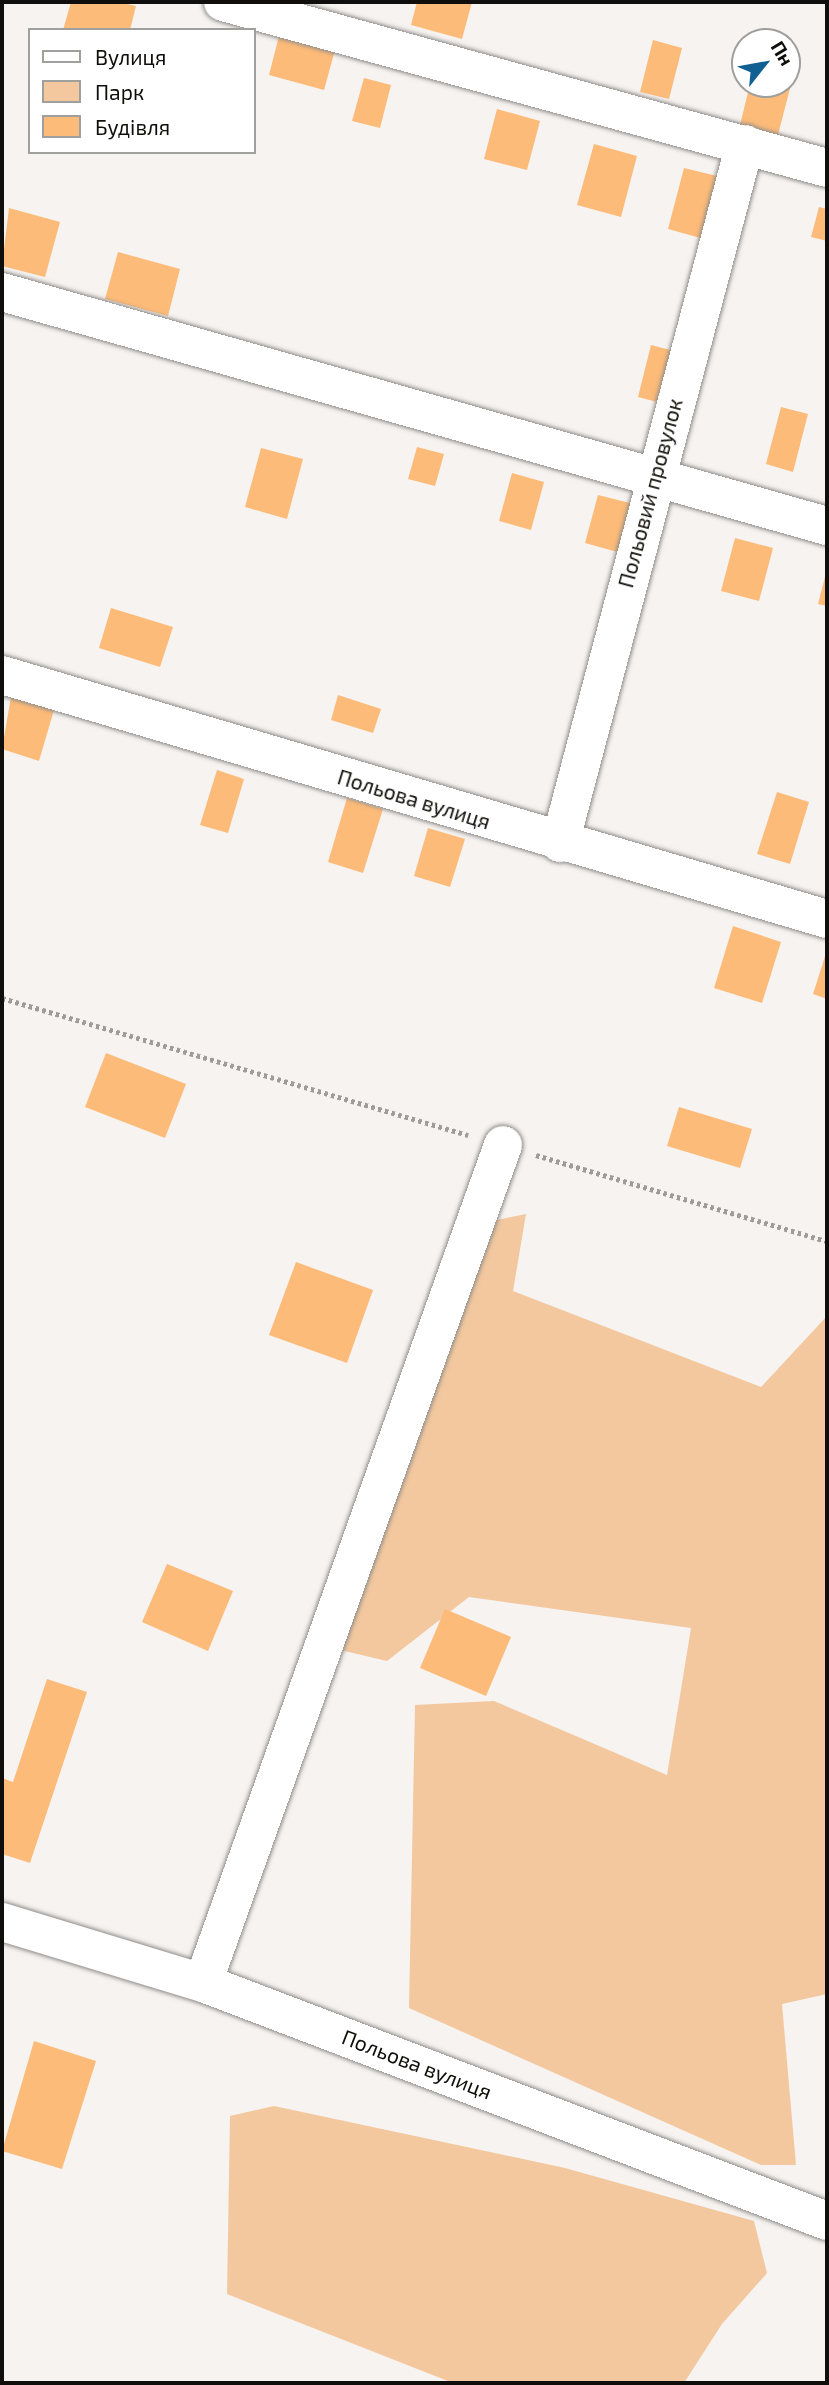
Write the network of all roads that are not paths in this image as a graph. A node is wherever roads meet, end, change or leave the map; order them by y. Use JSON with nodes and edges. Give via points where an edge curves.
{"nodes":[{"id":1,"x":223,"y":2,"type":"edge"},
{"id":2,"x":745,"y":144,"type":"junction"},
{"id":3,"x":827,"y":168,"type":"edge"},
{"id":4,"x":2,"y":292,"type":"edge"},
{"id":5,"x":654,"y":473,"type":"junction"},
{"id":6,"x":827,"y":526,"type":"edge"},
{"id":7,"x":2,"y":675,"type":"edge"},
{"id":8,"x":560,"y":843,"type":"junction"},
{"id":9,"x":827,"y":919,"type":"edge"},
{"id":10,"x":503,"y":1145,"type":"road end"},
{"id":11,"x":2,"y":1922,"type":"edge"},
{"id":12,"x":203,"y":1983,"type":"junction"},
{"id":13,"x":827,"y":2221,"type":"edge"}],
"edges":[{"from":1,"to":2,"type":"street"},
{"from":2,"to":3,"type":"street"},
{"from":2,"to":5,"type":"street","name":"Польовий провулок"},
{"from":4,"to":5,"type":"street"},
{"from":5,"to":6,"type":"street"},
{"from":5,"to":8,"type":"street","name":"Польовий провулок"},
{"from":7,"to":8,"type":"street","name":"Польова вулиця"},
{"from":8,"to":9,"type":"street","name":"Польова вулиця"},
{"from":10,"to":12,"type":"street"},
{"from":11,"to":12,"type":"street","name":"Польова вулиця"},
{"from":12,"to":13,"type":"street","name":"Польова вулиця"}]}
